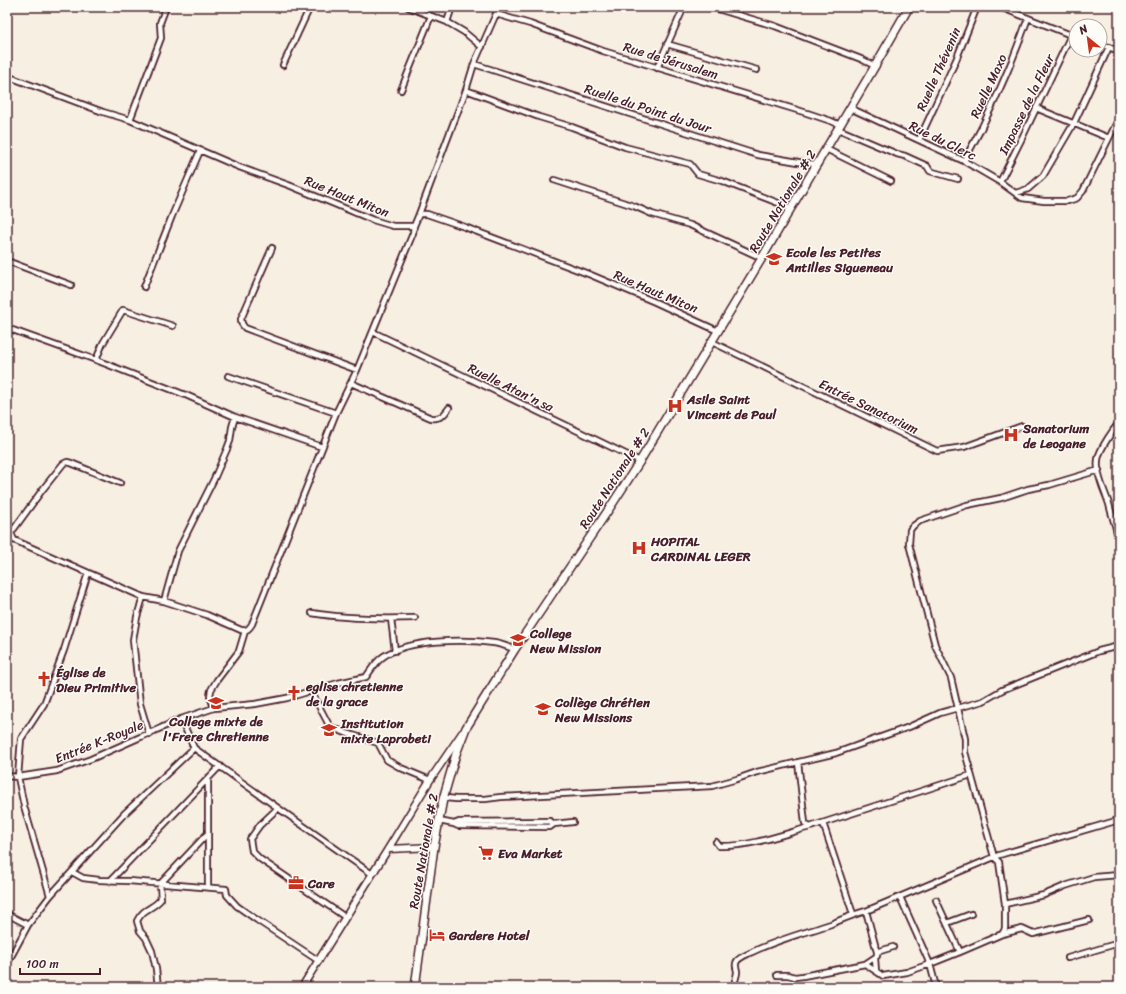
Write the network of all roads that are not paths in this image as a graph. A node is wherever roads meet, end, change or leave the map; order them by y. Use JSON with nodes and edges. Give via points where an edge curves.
{"nodes":[{"id":1,"x":166,"y":7,"type":"edge"},
{"id":2,"x":310,"y":7,"type":"edge"},
{"id":3,"x":408,"y":7,"type":"edge"},
{"id":4,"x":452,"y":7,"type":"edge"},
{"id":5,"x":498,"y":7,"type":"edge"},
{"id":6,"x":684,"y":7,"type":"edge"},
{"id":7,"x":711,"y":7,"type":"edge"},
{"id":8,"x":909,"y":7,"type":"edge"},
{"id":9,"x":977,"y":7,"type":"edge"},
{"id":10,"x":1000,"y":7,"type":"edge"},
{"id":11,"x":496,"y":14,"type":"junction"},
{"id":12,"x":431,"y":16,"type":"junction"},
{"id":13,"x":1028,"y":18,"type":"junction"},
{"id":14,"x":447,"y":22,"type":"junction"},
{"id":15,"x":1068,"y":34,"type":"edge"},
{"id":16,"x":667,"y":44,"type":"junction"},
{"id":17,"x":1068,"y":46,"type":"edge"},
{"id":18,"x":482,"y":47,"type":"junction"},
{"id":19,"x":1109,"y":47,"type":"joint"},
{"id":20,"x":1119,"y":51,"type":"edge"},
{"id":21,"x":474,"y":64,"type":"junction"},
{"id":22,"x":283,"y":65,"type":"dead end"},
{"id":23,"x":876,"y":66,"type":"junction"},
{"id":24,"x":657,"y":68,"type":"junction"},
{"id":25,"x":757,"y":70,"type":"dead end"},
{"id":26,"x":7,"y":76,"type":"edge"},
{"id":27,"x":401,"y":90,"type":"dead end"},
{"id":28,"x":466,"y":90,"type":"junction"},
{"id":29,"x":850,"y":108,"type":"junction"},
{"id":30,"x":1036,"y":108,"type":"junction"},
{"id":31,"x":1119,"y":118,"type":"edge"},
{"id":32,"x":130,"y":120,"type":"junction"},
{"id":33,"x":1074,"y":123,"type":"junction"},
{"id":34,"x":840,"y":127,"type":"junction"},
{"id":35,"x":1109,"y":138,"type":"junction"},
{"id":36,"x":919,"y":140,"type":"junction"},
{"id":37,"x":826,"y":149,"type":"junction"},
{"id":38,"x":200,"y":151,"type":"junction"},
{"id":39,"x":964,"y":162,"type":"junction"},
{"id":40,"x":818,"y":164,"type":"junction"},
{"id":41,"x":958,"y":179,"type":"dead end"},
{"id":42,"x":554,"y":180,"type":"dead end"},
{"id":43,"x":891,"y":181,"type":"dead end"},
{"id":44,"x":1000,"y":182,"type":"junction"},
{"id":45,"x":1016,"y":193,"type":"junction"},
{"id":46,"x":791,"y":208,"type":"junction"},
{"id":47,"x":419,"y":214,"type":"junction"},
{"id":48,"x":414,"y":226,"type":"junction"},
{"id":49,"x":272,"y":248,"type":"dead end"},
{"id":50,"x":762,"y":258,"type":"junction"},
{"id":51,"x":7,"y":261,"type":"edge"},
{"id":52,"x":71,"y":285,"type":"dead end"},
{"id":53,"x":144,"y":287,"type":"dead end"},
{"id":54,"x":173,"y":326,"type":"dead end"},
{"id":55,"x":7,"y":328,"type":"edge"},
{"id":56,"x":718,"y":331,"type":"junction"},
{"id":57,"x":373,"y":332,"type":"junction"},
{"id":58,"x":712,"y":342,"type":"junction"},
{"id":59,"x":96,"y":360,"type":"junction"},
{"id":60,"x":357,"y":370,"type":"junction"},
{"id":61,"x":228,"y":376,"type":"dead end"},
{"id":62,"x":351,"y":383,"type":"junction"},
{"id":63,"x":449,"y":408,"type":"dead end"},
{"id":64,"x":336,"y":413,"type":"junction"},
{"id":65,"x":235,"y":417,"type":"junction"},
{"id":66,"x":1119,"y":423,"type":"edge"},
{"id":67,"x":1022,"y":426,"type":"dead end"},
{"id":68,"x":322,"y":447,"type":"junction"},
{"id":69,"x":640,"y":461,"type":"junction"},
{"id":70,"x":1099,"y":470,"type":"junction"},
{"id":71,"x":120,"y":483,"type":"dead end"},
{"id":72,"x":1119,"y":540,"type":"edge"},
{"id":73,"x":88,"y":573,"type":"junction"},
{"id":74,"x":143,"y":597,"type":"junction"},
{"id":75,"x":164,"y":601,"type":"junction"},
{"id":76,"x":312,"y":613,"type":"dead end"},
{"id":77,"x":415,"y":618,"type":"dead end"},
{"id":78,"x":391,"y":619,"type":"junction"},
{"id":79,"x":244,"y":631,"type":"junction"},
{"id":80,"x":1119,"y":646,"type":"edge"},
{"id":81,"x":515,"y":649,"type":"junction"},
{"id":82,"x":395,"y":651,"type":"junction"},
{"id":83,"x":311,"y":691,"type":"junction"},
{"id":84,"x":214,"y":708,"type":"junction"},
{"id":85,"x":958,"y":708,"type":"junction"},
{"id":86,"x":181,"y":719,"type":"junction"},
{"id":87,"x":466,"y":728,"type":"junction"},
{"id":88,"x":149,"y":734,"type":"junction"},
{"id":89,"x":194,"y":748,"type":"junction"},
{"id":90,"x":798,"y":762,"type":"junction"},
{"id":91,"x":220,"y":766,"type":"junction"},
{"id":92,"x":971,"y":774,"type":"junction"},
{"id":93,"x":7,"y":776,"type":"edge"},
{"id":94,"x":18,"y":777,"type":"junction"},
{"id":95,"x":208,"y":778,"type":"junction"},
{"id":96,"x":430,"y":780,"type":"junction"},
{"id":97,"x":443,"y":799,"type":"junction"},
{"id":98,"x":278,"y":808,"type":"junction"},
{"id":99,"x":1119,"y":820,"type":"edge"},
{"id":100,"x":439,"y":821,"type":"junction"},
{"id":101,"x":573,"y":822,"type":"dead end"},
{"id":102,"x":823,"y":822,"type":"junction"},
{"id":103,"x":810,"y":827,"type":"junction"},
{"id":104,"x":208,"y":833,"type":"junction"},
{"id":105,"x":716,"y":842,"type":"dead end"},
{"id":106,"x":434,"y":847,"type":"junction"},
{"id":107,"x":388,"y":849,"type":"junction"},
{"id":108,"x":994,"y":857,"type":"junction"},
{"id":109,"x":72,"y":872,"type":"junction"},
{"id":110,"x":372,"y":874,"type":"junction"},
{"id":111,"x":1119,"y":875,"type":"edge"},
{"id":112,"x":110,"y":880,"type":"junction"},
{"id":113,"x":160,"y":884,"type":"junction"},
{"id":114,"x":208,"y":887,"type":"junction"},
{"id":115,"x":50,"y":896,"type":"junction"},
{"id":116,"x":900,"y":897,"type":"junction"},
{"id":117,"x":936,"y":900,"type":"dead end"},
{"id":118,"x":1005,"y":904,"type":"junction"},
{"id":119,"x":866,"y":911,"type":"junction"},
{"id":120,"x":7,"y":914,"type":"edge"},
{"id":121,"x":853,"y":914,"type":"junction"},
{"id":122,"x":971,"y":914,"type":"dead end"},
{"id":123,"x":345,"y":917,"type":"junction"},
{"id":124,"x":1089,"y":920,"type":"dead end"},
{"id":125,"x":947,"y":923,"type":"junction"},
{"id":126,"x":28,"y":925,"type":"junction"},
{"id":127,"x":1002,"y":934,"type":"junction"},
{"id":128,"x":1119,"y":943,"type":"edge"},
{"id":129,"x":893,"y":947,"type":"dead end"},
{"id":130,"x":877,"y":952,"type":"junction"},
{"id":131,"x":960,"y":952,"type":"junction"},
{"id":132,"x":875,"y":958,"type":"junction"},
{"id":133,"x":1068,"y":958,"type":"dead end"},
{"id":134,"x":318,"y":961,"type":"junction"},
{"id":135,"x":7,"y":964,"type":"edge"},
{"id":136,"x":865,"y":964,"type":"junction"},
{"id":137,"x":930,"y":964,"type":"junction"},
{"id":138,"x":876,"y":971,"type":"junction"},
{"id":139,"x":777,"y":975,"type":"dead end"},
{"id":140,"x":158,"y":987,"type":"edge"},
{"id":141,"x":302,"y":987,"type":"edge"},
{"id":142,"x":415,"y":987,"type":"edge"},
{"id":143,"x":734,"y":987,"type":"edge"},
{"id":144,"x":936,"y":987,"type":"edge"}],
"edges":[{"from":1,"to":32,"type":"street","via":[[160,23],[161,38]]},
{"from":2,"to":22,"type":"street"},
{"from":3,"to":12,"type":"street"},
{"from":4,"to":14,"type":"street"},
{"from":5,"to":11,"type":"street"},
{"from":6,"to":16,"type":"street"},
{"from":7,"to":23,"type":"street","via":[[775,26]]},
{"from":8,"to":23,"type":"main road","name":"Route Nationale # 2"},
{"from":9,"to":36,"type":"street","name":"Ruelle Thévenin"},
{"from":10,"to":13,"type":"street"},
{"from":11,"to":18,"type":"street"},
{"from":11,"to":24,"type":"street","name":"Rue de Jérusalem"},
{"from":12,"to":14,"type":"street"},
{"from":12,"to":27,"type":"street"},
{"from":13,"to":15,"type":"street"},
{"from":13,"to":39,"type":"street","name":"Ruelle Maxo","via":[[1005,78]]},
{"from":14,"to":18,"type":"street"},
{"from":16,"to":24,"type":"street"},
{"from":16,"to":25,"type":"street"},
{"from":17,"to":30,"type":"street","name":"Impasse de la Fleur"},
{"from":18,"to":21,"type":"street"},
{"from":19,"to":20,"type":"street"},
{"from":19,"to":33,"type":"street"},
{"from":21,"to":28,"type":"street"},
{"from":21,"to":40,"type":"street","name":"Ruelle du Point du Jour","via":[[758,155]]},
{"from":23,"to":29,"type":"main road","name":"Route Nationale # 2"},
{"from":24,"to":34,"type":"street","name":"Rue de Jérusalem","via":[[819,117]]},
{"from":26,"to":32,"type":"street","name":"Rue Haut Miton"},
{"from":28,"to":46,"type":"street","via":[[625,147],[690,164],[698,174]]},
{"from":28,"to":47,"type":"street"},
{"from":29,"to":34,"type":"main road","name":"Route Nationale # 2"},
{"from":29,"to":36,"type":"street","name":"Rue du Clerc"},
{"from":30,"to":33,"type":"street"},
{"from":30,"to":44,"type":"street","name":"Impasse de la Fleur"},
{"from":31,"to":35,"type":"street"},
{"from":32,"to":38,"type":"street","name":"Rue Haut Miton"},
{"from":33,"to":35,"type":"street"},
{"from":33,"to":45,"type":"street","via":[[1043,176],[1028,189]]},
{"from":34,"to":37,"type":"main road","name":"Route Nationale # 2"},
{"from":34,"to":41,"type":"street","name":"Rue de Jérusalem","via":[[927,166],[930,171]]},
{"from":35,"to":45,"type":"street","name":"Rue du Clerc","via":[[1078,198],[1068,201],[1044,201],[1022,198]]},
{"from":36,"to":39,"type":"street","name":"Rue du Clerc"},
{"from":37,"to":40,"type":"main road","name":"Route Nationale # 2"},
{"from":37,"to":43,"type":"street"},
{"from":38,"to":48,"type":"street","name":"Rue Haut Miton","via":[[373,220],[393,226]]},
{"from":38,"to":53,"type":"street"},
{"from":39,"to":44,"type":"street","name":"Rue du Clerc"},
{"from":40,"to":46,"type":"main road","name":"Route Nationale # 2"},
{"from":42,"to":50,"type":"street","via":[[690,225]]},
{"from":44,"to":45,"type":"street","name":"Rue du Clerc"},
{"from":46,"to":50,"type":"main road","name":"Route Nationale # 2"},
{"from":47,"to":48,"type":"street"},
{"from":47,"to":56,"type":"street","name":"Rue Haut Miton","via":[[427,214],[462,226],[591,275]]},
{"from":48,"to":57,"type":"street"},
{"from":49,"to":60,"type":"street","via":[[241,319],[243,326]]},
{"from":50,"to":56,"type":"main road","name":"Route Nationale # 2"},
{"from":51,"to":52,"type":"street"},
{"from":54,"to":59,"type":"street","via":[[123,310]]},
{"from":55,"to":59,"type":"street"},
{"from":56,"to":58,"type":"main road","name":"Route Nationale # 2"},
{"from":57,"to":60,"type":"street"},
{"from":57,"to":69,"type":"street","name":"Ruelle Atan'n sa"},
{"from":58,"to":67,"type":"street","name":"Entrée Sanatorium","via":[[937,451],[964,447]]},
{"from":58,"to":69,"type":"main road","name":"Route Nationale # 2"},
{"from":59,"to":65,"type":"street"},
{"from":60,"to":62,"type":"street"},
{"from":61,"to":64,"type":"street"},
{"from":62,"to":63,"type":"street","via":[[432,418],[444,416]]},
{"from":62,"to":64,"type":"street"},
{"from":64,"to":68,"type":"street"},
{"from":65,"to":68,"type":"street"},
{"from":65,"to":75,"type":"street","via":[[227,449],[178,551]]},
{"from":66,"to":70,"type":"street","via":[[1099,456]]},
{"from":68,"to":79,"type":"street","via":[[252,624]]},
{"from":69,"to":81,"type":"main road","name":"Route Nationale # 2"},
{"from":70,"to":72,"type":"street"},
{"from":70,"to":85,"type":"street","via":[[967,505],[920,521],[910,530],[909,544],[913,564],[935,645],[951,678]]},
{"from":71,"to":73,"type":"street","via":[[67,462],[11,532],[14,540]]},
{"from":73,"to":74,"type":"street"},
{"from":73,"to":94,"type":"street","via":[[44,704],[21,739]]},
{"from":74,"to":75,"type":"street"},
{"from":74,"to":88,"type":"street","via":[[133,640],[140,704]]},
{"from":75,"to":79,"type":"street"},
{"from":76,"to":78,"type":"street"},
{"from":77,"to":78,"type":"street"},
{"from":78,"to":82,"type":"street"},
{"from":79,"to":84,"type":"street","via":[[239,651],[211,690]]},
{"from":80,"to":85,"type":"street","via":[[1099,651],[1002,690],[983,701]]},
{"from":81,"to":82,"type":"street","name":"Entrée K-Royale","via":[[495,643],[457,640],[419,644]]},
{"from":81,"to":87,"type":"main road","name":"Route Nationale # 2"},
{"from":82,"to":83,"type":"street","name":"Entrée K-Royale","via":[[376,663],[366,677]]},
{"from":83,"to":84,"type":"street","name":"Entrée K-Royale","via":[[255,704]]},
{"from":83,"to":96,"type":"street","via":[[330,727],[378,743],[387,760]]},
{"from":84,"to":86,"type":"street","name":"Entrée K-Royale"},
{"from":85,"to":90,"type":"street","via":[[836,753]]},
{"from":85,"to":92,"type":"street"},
{"from":86,"to":88,"type":"street","name":"Entrée K-Royale"},
{"from":86,"to":89,"type":"street"},
{"from":87,"to":96,"type":"main road"},
{"from":87,"to":97,"type":"main road","name":"Route Nationale # 2"},
{"from":88,"to":94,"type":"street","name":"Entrée K-Royale","via":[[57,771]]},
{"from":89,"to":91,"type":"street"},
{"from":89,"to":109,"type":"street","via":[[124,814]]},
{"from":90,"to":97,"type":"street","via":[[712,786],[485,799]]},
{"from":90,"to":103,"type":"street","via":[[805,823]]},
{"from":91,"to":95,"type":"street"},
{"from":91,"to":98,"type":"street"},
{"from":92,"to":102,"type":"street"},
{"from":92,"to":108,"type":"street"},
{"from":93,"to":94,"type":"street","name":"Entrée K-Royale"},
{"from":94,"to":115,"type":"street"},
{"from":95,"to":104,"type":"street"},
{"from":95,"to":112,"type":"street"},
{"from":96,"to":107,"type":"main road"},
{"from":97,"to":100,"type":"main road","name":"Route Nationale # 2"},
{"from":98,"to":110,"type":"street"},
{"from":98,"to":123,"type":"street","via":[[250,839],[252,851]]},
{"from":99,"to":108,"type":"street"},
{"from":100,"to":101,"type":"street","via":[[454,824]]},
{"from":100,"to":106,"type":"main road","name":"Route Nationale # 2"},
{"from":102,"to":103,"type":"street"},
{"from":102,"to":121,"type":"street"},
{"from":103,"to":105,"type":"street","via":[[735,846],[719,846]]},
{"from":104,"to":113,"type":"street"},
{"from":104,"to":114,"type":"street"},
{"from":106,"to":107,"type":"main road"},
{"from":106,"to":142,"type":"main road","name":"Route Nationale # 2"},
{"from":107,"to":110,"type":"main road"},
{"from":108,"to":116,"type":"street"},
{"from":108,"to":118,"type":"street","via":[[999,862]]},
{"from":109,"to":112,"type":"street","via":[[83,878]]},
{"from":109,"to":115,"type":"street"},
{"from":110,"to":123,"type":"main road"},
{"from":111,"to":118,"type":"street","via":[[1094,877],[1044,895]]},
{"from":112,"to":113,"type":"street"},
{"from":113,"to":114,"type":"street"},
{"from":113,"to":140,"type":"street","via":[[161,899],[141,914],[137,921],[152,951]]},
{"from":114,"to":134,"type":"street","via":[[226,889],[227,895],[238,906]]},
{"from":115,"to":126,"type":"street"},
{"from":116,"to":119,"type":"street"},
{"from":116,"to":137,"type":"street"},
{"from":117,"to":125,"type":"street"},
{"from":118,"to":127,"type":"street","via":[[1005,928]]},
{"from":119,"to":121,"type":"street"},
{"from":119,"to":130,"type":"street"},
{"from":120,"to":126,"type":"street"},
{"from":121,"to":143,"type":"street","via":[[755,950],[740,958],[736,964]]},
{"from":122,"to":125,"type":"street"},
{"from":123,"to":134,"type":"main road"},
{"from":124,"to":127,"type":"street","via":[[1033,934],[1022,929]]},
{"from":125,"to":131,"type":"street"},
{"from":126,"to":135,"type":"street"},
{"from":127,"to":131,"type":"street"},
{"from":128,"to":133,"type":"street"},
{"from":129,"to":130,"type":"street"},
{"from":130,"to":132,"type":"street"},
{"from":131,"to":137,"type":"street"},
{"from":132,"to":136,"type":"street"},
{"from":132,"to":138,"type":"street"},
{"from":134,"to":141,"type":"main road"},
{"from":136,"to":138,"type":"street"},
{"from":136,"to":139,"type":"street","via":[[803,976]]},
{"from":137,"to":138,"type":"street","via":[[907,972],[883,976]]},
{"from":137,"to":144,"type":"street"}]}
